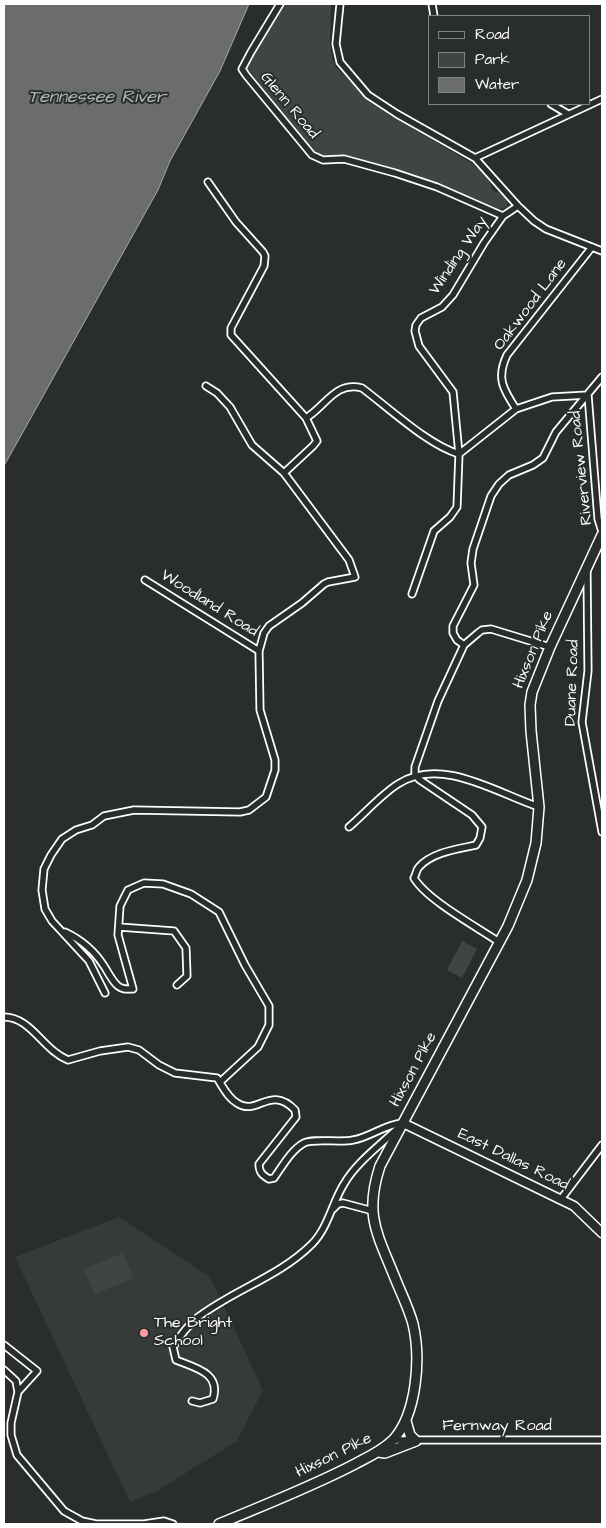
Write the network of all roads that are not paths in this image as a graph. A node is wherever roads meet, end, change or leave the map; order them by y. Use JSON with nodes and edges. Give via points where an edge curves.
{"nodes":[{"id":1,"x":280,"y":4,"type":"edge"},
{"id":2,"x":340,"y":4,"type":"edge"},
{"id":3,"x":553,"y":105,"type":"edge"},
{"id":4,"x":587,"y":105,"type":"edge"},
{"id":5,"x":568,"y":114,"type":"junction"},
{"id":6,"x":475,"y":158,"type":"junction"},
{"id":7,"x":208,"y":182,"type":"dead end"},
{"id":8,"x":518,"y":206,"type":"junction"},
{"id":9,"x":503,"y":216,"type":"junction"},
{"id":10,"x":592,"y":247,"type":"junction"},
{"id":11,"x":602,"y":252,"type":"edge"},
{"id":12,"x":602,"y":377,"type":"edge"},
{"id":13,"x":206,"y":386,"type":"dead end"},
{"id":14,"x":588,"y":395,"type":"junction"},
{"id":15,"x":516,"y":409,"type":"junction"},
{"id":16,"x":306,"y":418,"type":"junction"},
{"id":17,"x":459,"y":454,"type":"junction"},
{"id":18,"x":284,"y":473,"type":"junction"},
{"id":19,"x":602,"y":533,"type":"edge"},
{"id":20,"x":587,"y":565,"type":"junction"},
{"id":21,"x":145,"y":580,"type":"dead end"},
{"id":22,"x":412,"y":594,"type":"dead end"},
{"id":23,"x":464,"y":645,"type":"junction"},
{"id":24,"x":550,"y":647,"type":"junction"},
{"id":25,"x":259,"y":651,"type":"junction"},
{"id":26,"x":415,"y":775,"type":"junction"},
{"id":27,"x":539,"y":807,"type":"junction"},
{"id":28,"x":349,"y":827,"type":"dead end"},
{"id":29,"x":602,"y":832,"type":"edge"},
{"id":30,"x":119,"y":927,"type":"junction"},
{"id":31,"x":60,"y":930,"type":"junction"},
{"id":32,"x":499,"y":942,"type":"junction"},
{"id":33,"x":177,"y":985,"type":"dead end"},
{"id":34,"x":105,"y":993,"type":"dead end"},
{"id":35,"x":4,"y":1017,"type":"edge"},
{"id":36,"x":220,"y":1082,"type":"junction"},
{"id":37,"x":404,"y":1123,"type":"junction"},
{"id":38,"x":602,"y":1145,"type":"edge"},
{"id":39,"x":561,"y":1199,"type":"junction"},
{"id":40,"x":332,"y":1209,"type":"junction"},
{"id":41,"x":373,"y":1211,"type":"junction"},
{"id":42,"x":602,"y":1233,"type":"edge"},
{"id":43,"x":4,"y":1344,"type":"edge"},
{"id":44,"x":4,"y":1370,"type":"edge"},
{"id":45,"x":18,"y":1392,"type":"junction"},
{"id":46,"x":192,"y":1401,"type":"dead end"},
{"id":47,"x":406,"y":1421,"type":"junction"},
{"id":48,"x":393,"y":1440,"type":"junction"},
{"id":49,"x":602,"y":1440,"type":"edge"},
{"id":50,"x":416,"y":1441,"type":"junction"},
{"id":51,"x":378,"y":1452,"type":"junction"},
{"id":52,"x":173,"y":1524,"type":"edge"},
{"id":53,"x":219,"y":1524,"type":"edge"}],
"edges":[{"from":1,"to":9,"type":"street","name":"Glenn Road","via":[[242,68],[312,155],[323,160],[344,159],[395,173],[437,187]]},
{"from":2,"to":6,"type":"street","via":[[336,44],[340,62],[368,95]]},
{"from":3,"to":5,"type":"street"},
{"from":4,"to":5,"type":"street"},
{"from":5,"to":6,"type":"street"},
{"from":6,"to":8,"type":"street"},
{"from":7,"to":16,"type":"street","via":[[265,256],[262,270],[231,328],[231,334]]},
{"from":8,"to":9,"type":"street","name":"Winding Way"},
{"from":8,"to":10,"type":"street","via":[[546,229]]},
{"from":9,"to":17,"type":"street","name":"Winding Way","via":[[453,295],[416,325],[419,346],[453,392]]},
{"from":10,"to":11,"type":"street"},
{"from":10,"to":15,"type":"street","name":"Oakwood Lane","via":[[507,355],[501,377],[505,393]]},
{"from":12,"to":14,"type":"street","name":"Riverview Road"},
{"from":13,"to":18,"type":"street","via":[[230,407],[252,445]]},
{"from":14,"to":15,"type":"street","via":[[552,397]]},
{"from":14,"to":19,"type":"street","name":"Riverview Road","via":[[598,519]]},
{"from":14,"to":23,"type":"street","via":[[556,432],[543,458],[508,475],[491,496],[473,549],[474,585],[453,626],[457,640]]},
{"from":15,"to":17,"type":"street"},
{"from":16,"to":17,"type":"street","via":[[343,388],[362,388],[428,439]]},
{"from":16,"to":18,"type":"street","via":[[317,441]]},
{"from":17,"to":22,"type":"street","via":[[457,507],[450,518],[434,531]]},
{"from":18,"to":25,"type":"street","via":[[349,560],[355,577],[324,584],[269,626]]},
{"from":19,"to":20,"type":"main road","name":"Hixson Pike"},
{"from":20,"to":24,"type":"main road","name":"Hixson Pike"},
{"from":20,"to":29,"type":"street","name":"Duane Road","via":[[588,671],[582,722]]},
{"from":21,"to":25,"type":"street","name":"Woodland Road"},
{"from":23,"to":24,"type":"street","via":[[478,632],[491,629]]},
{"from":23,"to":26,"type":"street","via":[[438,701]]},
{"from":24,"to":27,"type":"main road","name":"Hixson Pike","via":[[530,705]]},
{"from":25,"to":31,"type":"street","via":[[260,710],[275,760],[273,779],[266,797],[249,810],[240,812],[134,810],[104,816],[62,839],[44,869],[42,890],[45,909]]},
{"from":26,"to":27,"type":"street","via":[[439,773],[454,776]]},
{"from":26,"to":28,"type":"street","via":[[396,784]]},
{"from":26,"to":32,"type":"street","via":[[472,815],[482,827],[476,845],[441,854],[425,862],[414,878],[436,900]]},
{"from":27,"to":32,"type":"main road","name":"Hixson Pike","via":[[536,843],[526,880]]},
{"from":30,"to":31,"type":"street","via":[[118,935],[133,989],[126,990],[116,984],[88,946]]},
{"from":30,"to":33,"type":"street","via":[[174,931],[186,948],[187,976]]},
{"from":30,"to":36,"type":"street","via":[[120,906],[128,890],[144,883],[163,884],[191,894],[219,912],[269,1006],[269,1025],[258,1047]]},
{"from":31,"to":34,"type":"street","via":[[89,962]]},
{"from":32,"to":37,"type":"main road","name":"Hixson Pike"},
{"from":35,"to":36,"type":"street","via":[[24,1022],[52,1052],[68,1060],[128,1047],[139,1050],[175,1073],[217,1078]]},
{"from":36,"to":37,"type":"street","via":[[238,1104],[248,1107],[272,1099],[282,1100],[295,1110],[296,1117],[258,1164],[262,1175],[269,1179],[274,1178],[304,1142],[353,1140],[393,1124]]},
{"from":37,"to":39,"type":"street","name":"East Dallas Road"},
{"from":37,"to":40,"type":"street","via":[[355,1169],[344,1183]]},
{"from":37,"to":41,"type":"main road","name":"Hixson Pike","via":[[380,1166],[374,1186]]},
{"from":38,"to":39,"type":"street"},
{"from":39,"to":42,"type":"street","name":"East Dallas Road","via":[[574,1206]]},
{"from":40,"to":41,"type":"street","via":[[343,1203]]},
{"from":40,"to":46,"type":"street","via":[[313,1243],[278,1270],[197,1318],[183,1332],[173,1347],[176,1360],[210,1377],[216,1390],[213,1400]]},
{"from":41,"to":47,"type":"main road","name":"Hixson Pike","via":[[375,1227],[413,1323],[416,1346],[414,1389]]},
{"from":43,"to":45,"type":"street","via":[[37,1370]]},
{"from":44,"to":45,"type":"street","via":[[16,1381]]},
{"from":45,"to":52,"type":"street","via":[[11,1423],[17,1455],[64,1511],[96,1524],[164,1521]]},
{"from":47,"to":48,"type":"main road","name":"Hixson Pike"},
{"from":47,"to":50,"type":"main road","via":[[410,1435]]},
{"from":48,"to":50,"type":"street","name":"Fernway Road"},
{"from":48,"to":51,"type":"main road","name":"Hixson Pike"},
{"from":49,"to":50,"type":"street","name":"Fernway Road"},
{"from":50,"to":51,"type":"main road","via":[[385,1453]]},
{"from":51,"to":53,"type":"main road","name":"Hixson Pike"}]}
